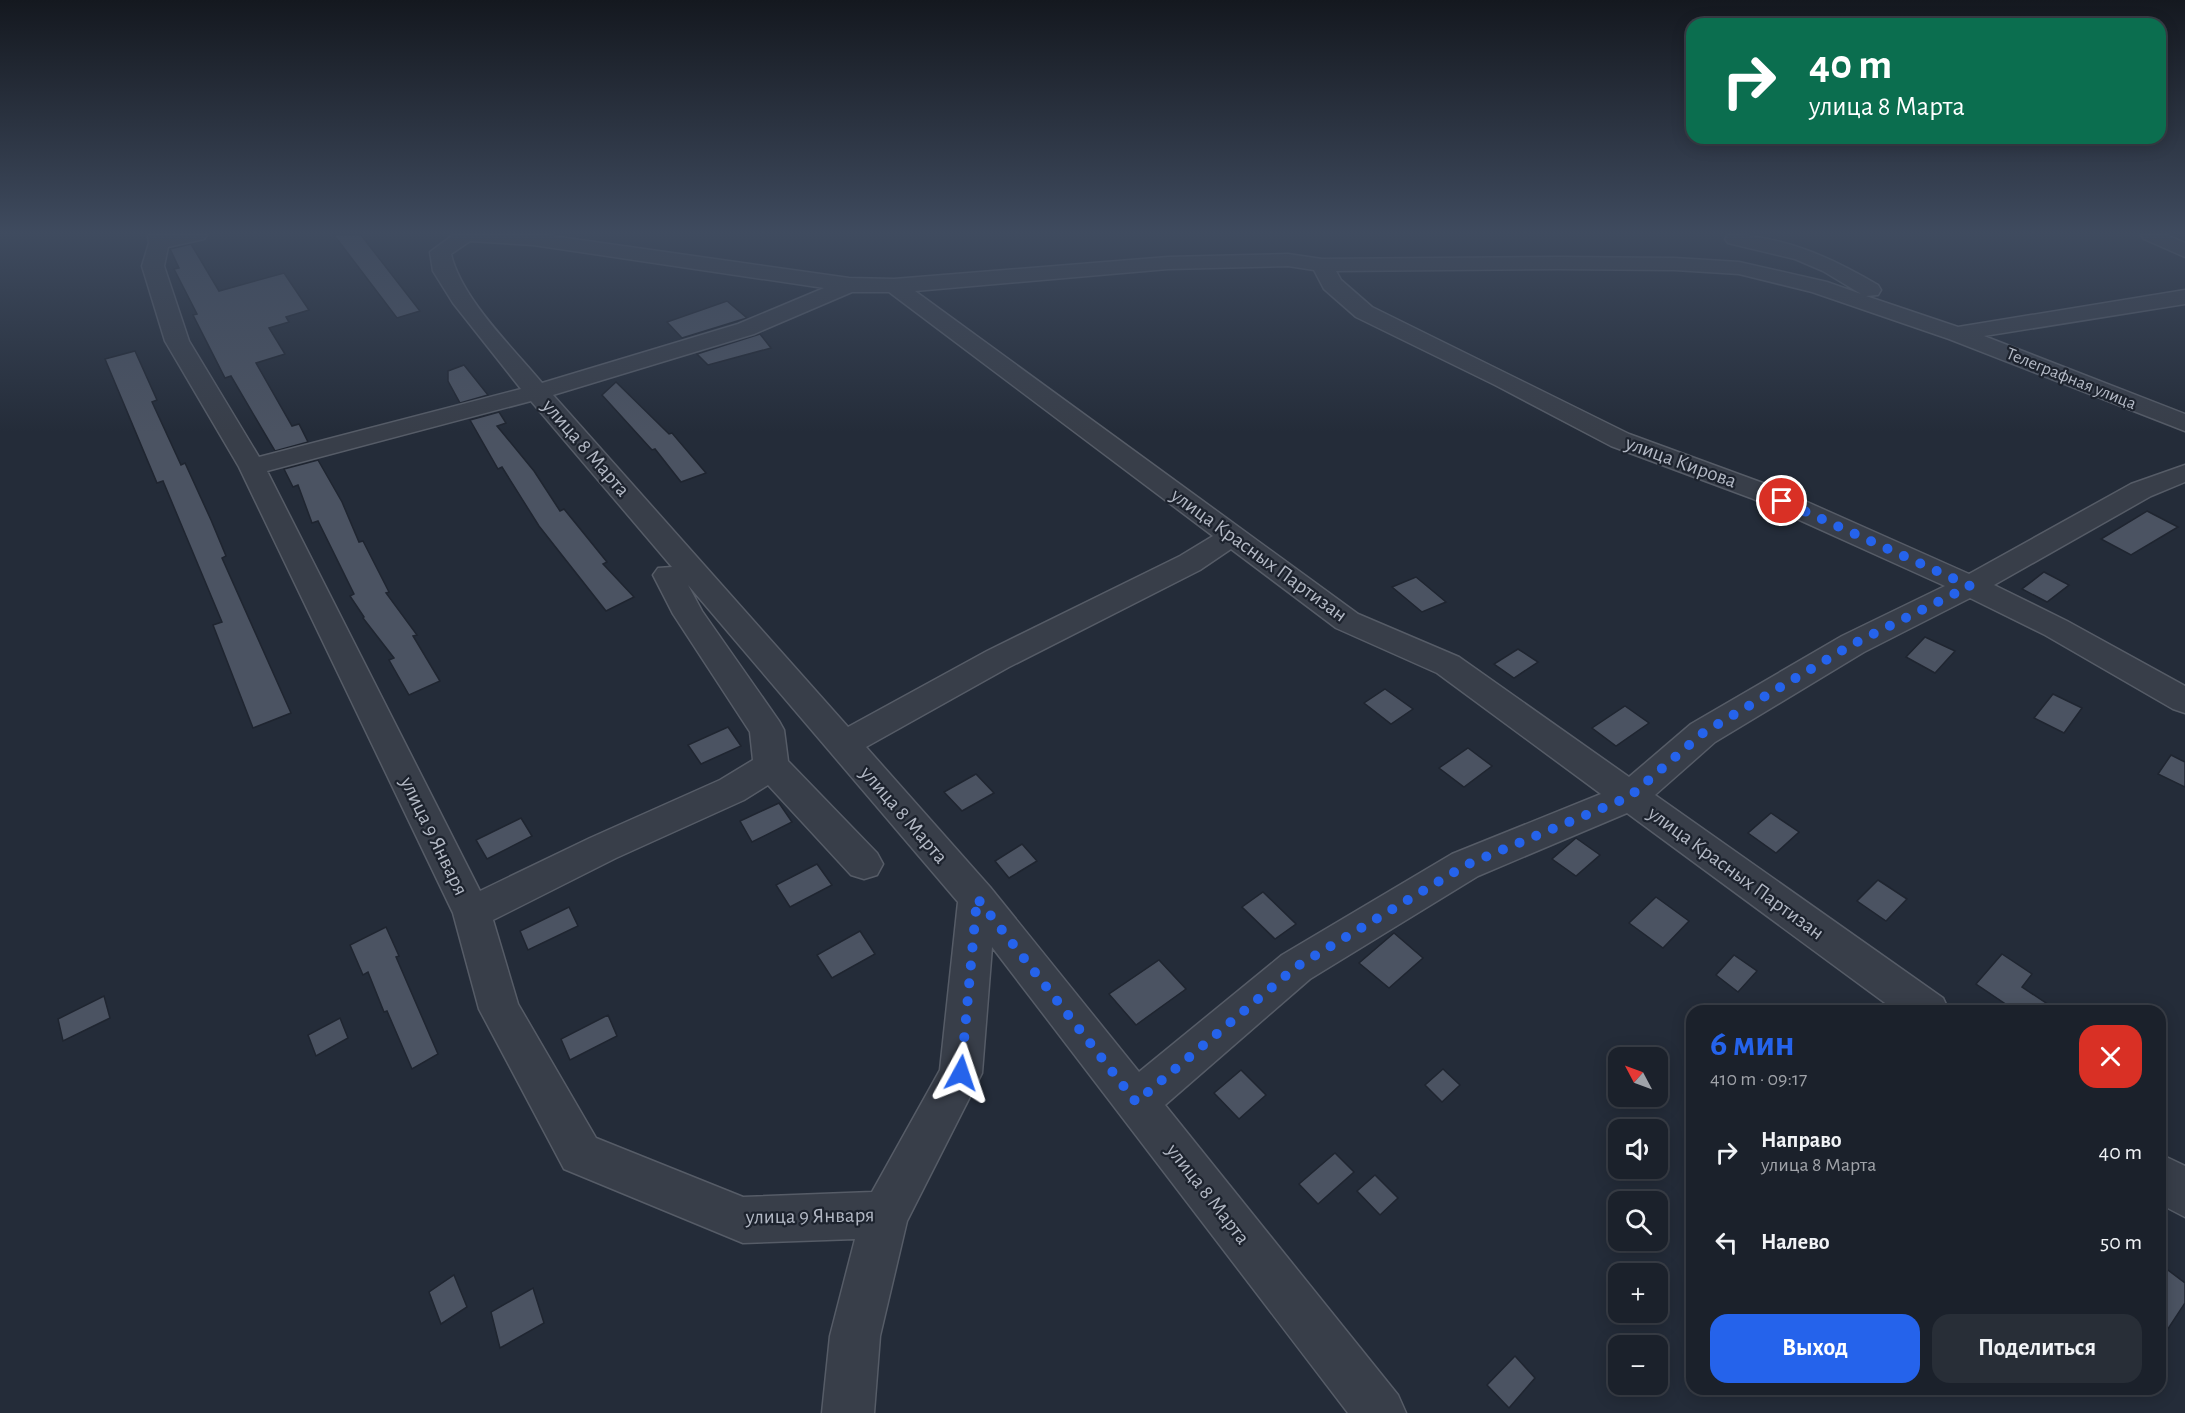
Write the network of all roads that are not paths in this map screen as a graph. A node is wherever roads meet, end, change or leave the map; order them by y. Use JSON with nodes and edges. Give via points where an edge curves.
{"nodes":[{"id":1,"x":164,"y":301,"type":"edge"},
{"id":2,"x":463,"y":301,"type":"edge"},
{"id":3,"x":812,"y":301,"type":"edge"},
{"id":4,"x":914,"y":301,"type":"edge"},
{"id":5,"x":1352,"y":301,"type":"edge"},
{"id":6,"x":1861,"y":301,"type":"edge"},
{"id":7,"x":1886,"y":301,"type":"edge"},
{"id":8,"x":2161,"y":301,"type":"edge"},
{"id":9,"x":1892,"y":311,"type":"junction"},
{"id":10,"x":1957,"y":334,"type":"junction"},
{"id":11,"x":537,"y":392,"type":"junction"},
{"id":12,"x":2185,"y":423,"type":"edge"},
{"id":13,"x":252,"y":467,"type":"junction"},
{"id":14,"x":2185,"y":473,"type":"edge"},
{"id":15,"x":620,"y":488,"type":"junction"},
{"id":16,"x":1232,"y":536,"type":"junction"},
{"id":17,"x":668,"y":575,"type":"junction"},
{"id":18,"x":1970,"y":586,"type":"junction"},
{"id":19,"x":738,"y":623,"type":"junction"},
{"id":20,"x":2185,"y":701,"type":"edge"},
{"id":21,"x":843,"y":745,"type":"junction"},
{"id":22,"x":771,"y":766,"type":"junction"},
{"id":23,"x":1629,"y":797,"type":"junction"},
{"id":24,"x":864,"y":864,"type":"dead end"},
{"id":25,"x":977,"y":898,"type":"junction"},
{"id":26,"x":472,"y":913,"type":"junction"},
{"id":27,"x":1920,"y":1005,"type":"edge"},
{"id":28,"x":1136,"y":1102,"type":"junction"},
{"id":29,"x":2166,"y":1180,"type":"edge"},
{"id":30,"x":2185,"y":1194,"type":"edge"},
{"id":31,"x":885,"y":1215,"type":"junction"},
{"id":32,"x":849,"y":1413,"type":"edge"},
{"id":33,"x":1380,"y":1413,"type":"edge"}],
"edges":[{"from":1,"to":13,"type":"street","name":"улица 9 Января","via":[[177,341]]},
{"from":2,"to":11,"type":"street","name":"улица 8 Марта"},
{"from":3,"to":11,"type":"street","via":[[746,329]]},
{"from":4,"to":16,"type":"street","name":"улица Красных Партизан"},
{"from":5,"to":18,"type":"street","name":"улица Кирова","via":[[1365,312],[1620,440],[1761,492]]},
{"from":6,"to":9,"type":"street","name":"улица 8 Марта"},
{"from":7,"to":9,"type":"street"},
{"from":8,"to":10,"type":"street","name":"улица 8 Марта"},
{"from":9,"to":10,"type":"street","name":"улица 8 Марта"},
{"from":10,"to":12,"type":"street","name":"Телеграфная улица"},
{"from":11,"to":13,"type":"street"},
{"from":11,"to":15,"type":"street","name":"улица 8 Марта"},
{"from":13,"to":26,"type":"street","name":"улица 9 Января"},
{"from":14,"to":18,"type":"street","via":[[2140,490]]},
{"from":15,"to":17,"type":"street","via":[[626,518]]},
{"from":15,"to":19,"type":"street","name":"улица 8 Марта"},
{"from":16,"to":21,"type":"street","via":[[1190,563],[998,659]]},
{"from":16,"to":23,"type":"street","name":"улица Красных Партизан","via":[[1347,621],[1448,665]]},
{"from":17,"to":19,"type":"street"},
{"from":17,"to":22,"type":"street","via":[[688,614],[767,730]]},
{"from":18,"to":20,"type":"street","name":"улица Кирова","via":[[2056,628]]},
{"from":18,"to":23,"type":"street","via":[[1853,644],[1703,733]]},
{"from":19,"to":21,"type":"street","name":"улица 8 Марта"},
{"from":21,"to":25,"type":"street","name":"улица 8 Марта"},
{"from":22,"to":24,"type":"street"},
{"from":22,"to":26,"type":"street","via":[[732,790]]},
{"from":23,"to":27,"type":"street","name":"улица Красных Партизан"},
{"from":23,"to":28,"type":"street","via":[[1466,865],[1296,967]]},
{"from":25,"to":28,"type":"street","name":"улица 8 Марта"},
{"from":25,"to":31,"type":"street","via":[[961,1073]]},
{"from":26,"to":31,"type":"street","name":"улица 9 Января","via":[[500,1009],[580,1154],[743,1220]]},
{"from":28,"to":33,"type":"street","name":"улица 8 Марта"},
{"from":29,"to":30,"type":"street"},
{"from":31,"to":32,"type":"street","via":[[855,1336]]}]}
